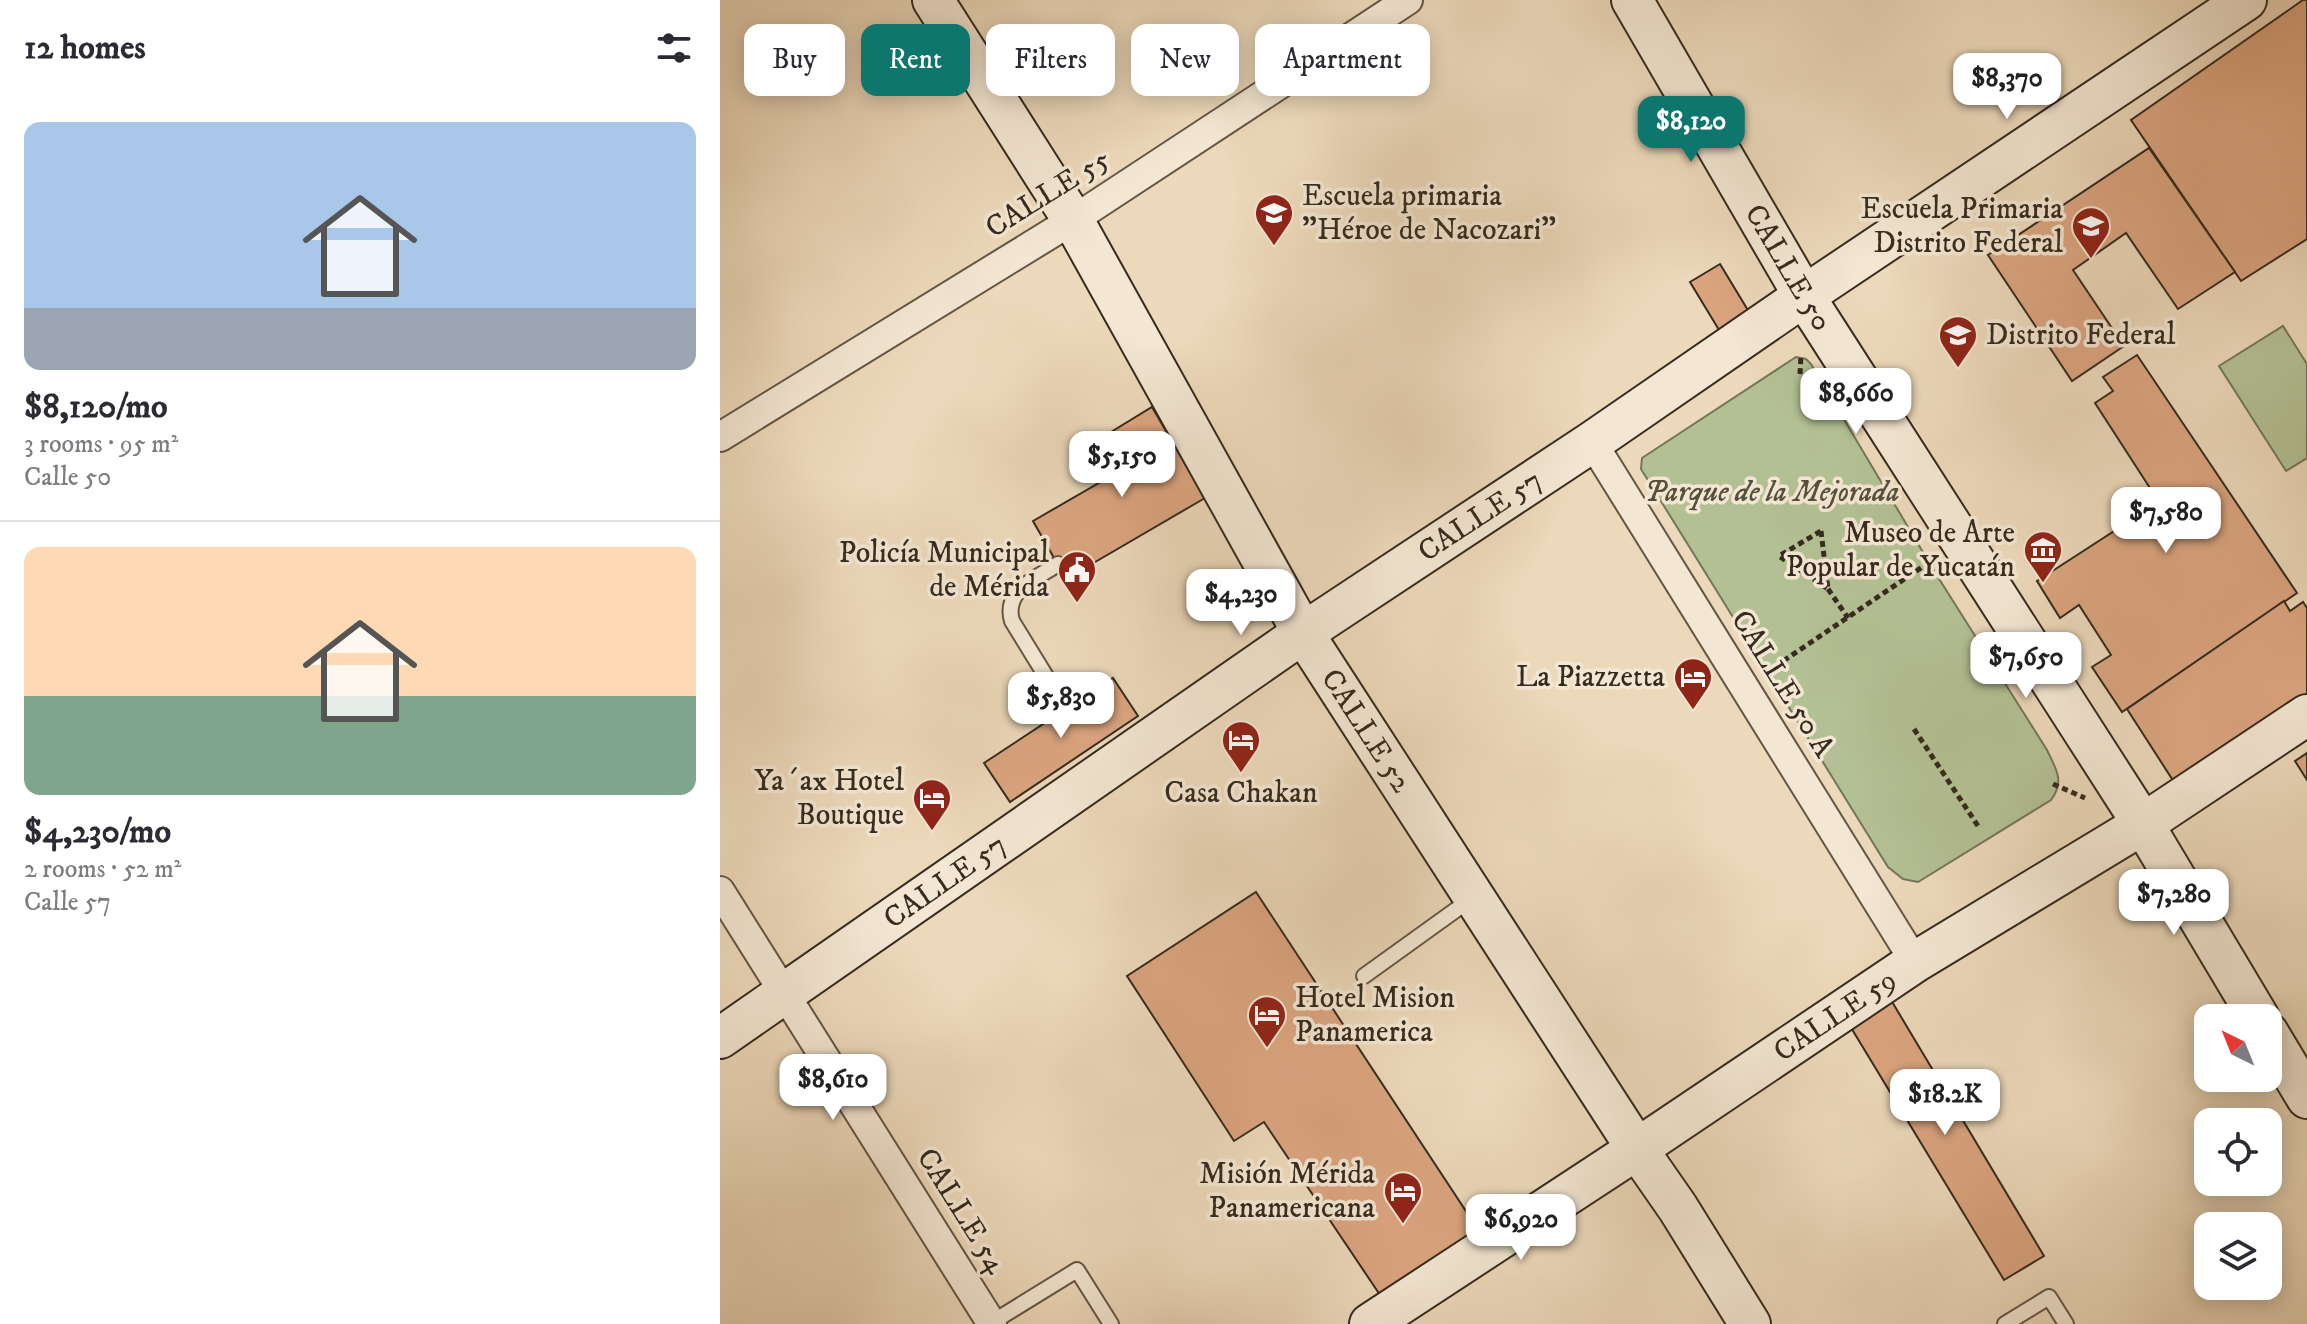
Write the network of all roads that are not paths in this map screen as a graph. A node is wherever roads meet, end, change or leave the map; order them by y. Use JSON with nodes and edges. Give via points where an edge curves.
{"nodes":[{"id":1,"x":933,"y":0,"type":"edge"},
{"id":2,"x":1408,"y":0,"type":"edge"},
{"id":3,"x":1632,"y":0,"type":"edge"},
{"id":4,"x":2246,"y":0,"type":"edge"},
{"id":5,"x":1073,"y":220,"type":"junction"},
{"id":6,"x":1804,"y":296,"type":"junction"},
{"id":7,"x":720,"y":437,"type":"edge"},
{"id":8,"x":1592,"y":442,"type":"junction"},
{"id":9,"x":1058,"y":564,"type":"dead end"},
{"id":10,"x":1303,"y":633,"type":"junction"},
{"id":11,"x":1066,"y":709,"type":"dead end"},
{"id":12,"x":2307,"y":715,"type":"edge"},
{"id":13,"x":2143,"y":824,"type":"junction"},
{"id":14,"x":720,"y":891,"type":"edge"},
{"id":15,"x":1474,"y":897,"type":"junction"},
{"id":16,"x":1915,"y":962,"type":"junction"},
{"id":17,"x":1364,"y":976,"type":"dead end"},
{"id":18,"x":783,"y":994,"type":"junction"},
{"id":19,"x":2251,"y":1004,"type":"edge"},
{"id":20,"x":720,"y":1038,"type":"edge"},
{"id":21,"x":2282,"y":1056,"type":"edge"},
{"id":22,"x":2307,"y":1098,"type":"edge"},
{"id":23,"x":1637,"y":1149,"type":"junction"},
{"id":24,"x":992,"y":1324,"type":"edge"},
{"id":25,"x":1111,"y":1324,"type":"edge"},
{"id":26,"x":1370,"y":1324,"type":"edge"},
{"id":27,"x":1750,"y":1324,"type":"edge"},
{"id":28,"x":2005,"y":1324,"type":"edge"},
{"id":29,"x":2066,"y":1324,"type":"edge"}],
"edges":[{"from":1,"to":5,"type":"main road","name":"CALLE 52"},
{"from":2,"to":5,"type":"street","name":"CALLE 55"},
{"from":3,"to":6,"type":"main road","name":"CALLE 50"},
{"from":4,"to":6,"type":"main road","name":"CALLE 57"},
{"from":5,"to":7,"type":"street","name":"CALLE 55"},
{"from":5,"to":10,"type":"main road","name":"CALLE 52","via":[[1209,473]]},
{"from":6,"to":8,"type":"main road","name":"CALLE 57"},
{"from":6,"to":13,"type":"main road","name":"CALLE 50"},
{"from":8,"to":10,"type":"main road","name":"CALLE 57"},
{"from":8,"to":16,"type":"street","name":"CALLE 50 A"},
{"from":9,"to":11,"type":"lane","via":[[1017,592],[1008,610]]},
{"from":10,"to":15,"type":"main road","name":"CALLE 52"},
{"from":10,"to":18,"type":"main road","name":"CALLE 57","via":[[1104,763]]},
{"from":12,"to":13,"type":"main road","name":"CALLE 59"},
{"from":13,"to":16,"type":"main road","name":"CALLE 59"},
{"from":13,"to":19,"type":"main road","name":"CALLE 50"},
{"from":14,"to":18,"type":"street","name":"CALLE 54"},
{"from":15,"to":17,"type":"lane"},
{"from":15,"to":23,"type":"main road","name":"CALLE 52"},
{"from":16,"to":23,"type":"main road","name":"CALLE 59"},
{"from":18,"to":20,"type":"main road","name":"CALLE 57"},
{"from":18,"to":24,"type":"street","name":"CALLE 54"},
{"from":21,"to":22,"type":"main road"},
{"from":23,"to":26,"type":"main road","name":"CALLE 59"},
{"from":23,"to":27,"type":"main road","name":"CALLE 52"},
{"from":24,"to":25,"type":"lane","via":[[1077,1270]]},
{"from":28,"to":29,"type":"lane","via":[[2049,1297]]}]}
